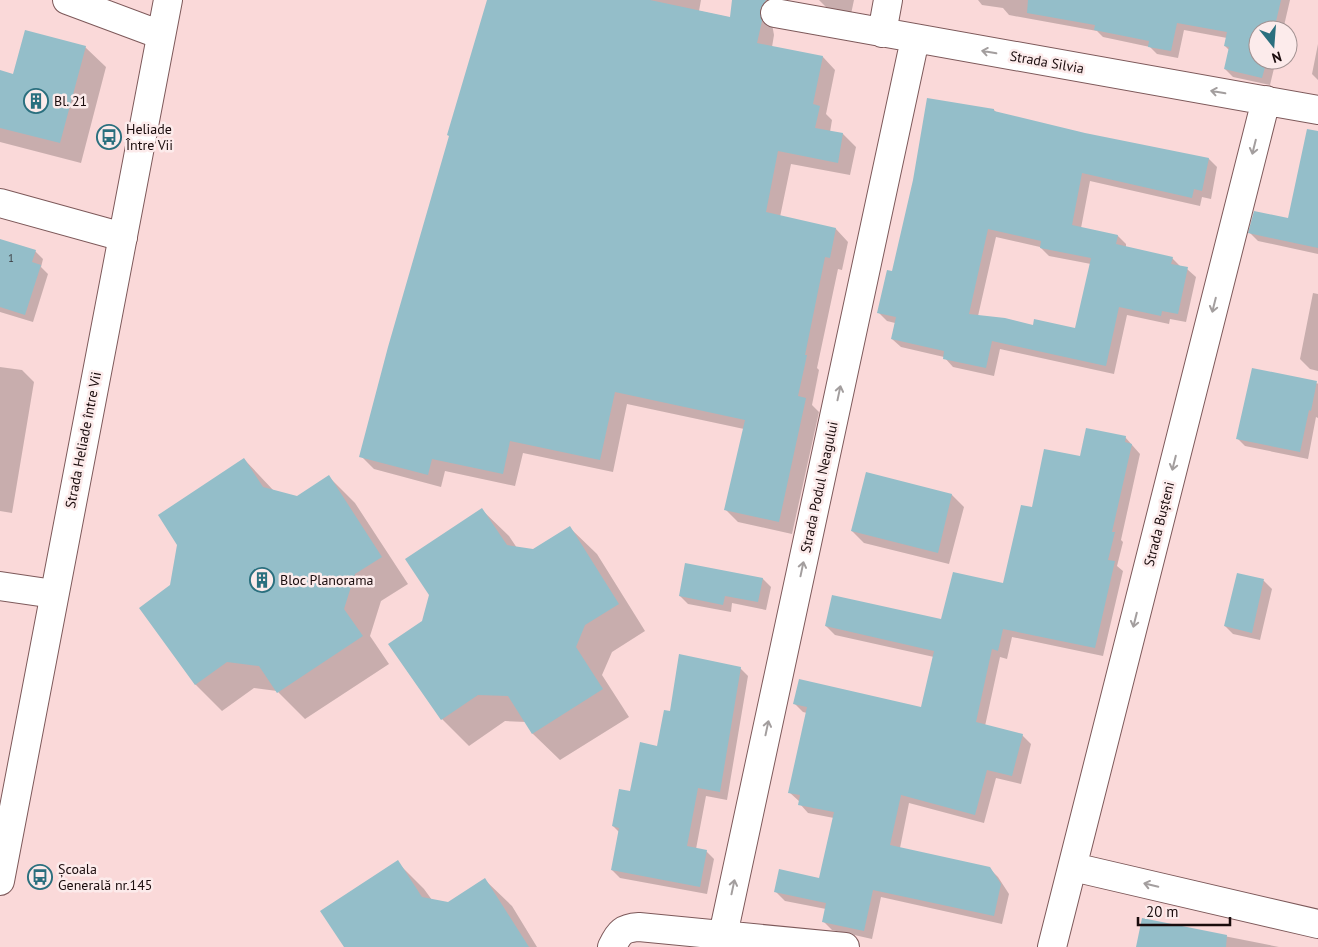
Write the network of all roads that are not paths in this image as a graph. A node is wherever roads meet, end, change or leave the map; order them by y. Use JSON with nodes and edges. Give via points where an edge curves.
{"nodes":[{"id":1,"x":67,"y":0,"type":"edge"},
{"id":2,"x":168,"y":0,"type":"edge"},
{"id":3,"x":888,"y":0,"type":"edge"},
{"id":4,"x":775,"y":14,"type":"dead end"},
{"id":5,"x":882,"y":33,"type":"junction"},
{"id":6,"x":161,"y":35,"type":"junction"},
{"id":7,"x":915,"y":39,"type":"junction"},
{"id":8,"x":1266,"y":100,"type":"junction"},
{"id":9,"x":1318,"y":110,"type":"edge"},
{"id":10,"x":0,"y":203,"type":"edge"},
{"id":11,"x":123,"y":237,"type":"junction"},
{"id":12,"x":0,"y":586,"type":"edge"},
{"id":13,"x":54,"y":594,"type":"junction"},
{"id":14,"x":1073,"y":867,"type":"junction"},
{"id":15,"x":0,"y":881,"type":"edge"},
{"id":16,"x":1318,"y":924,"type":"edge"},
{"id":17,"x":723,"y":934,"type":"junction"},
{"id":18,"x":612,"y":947,"type":"edge"},
{"id":19,"x":845,"y":947,"type":"edge"},
{"id":20,"x":1052,"y":947,"type":"edge"}],
"edges":[{"from":1,"to":6,"type":"street"},
{"from":2,"to":6,"type":"street","name":"Strada Heliade între Vii"},
{"from":3,"to":5,"type":"street"},
{"from":4,"to":5,"type":"street","name":"Strada Silvia"},
{"from":5,"to":7,"type":"street","name":"Strada Silvia"},
{"from":6,"to":11,"type":"street","name":"Strada Heliade între Vii"},
{"from":8,"to":7,"type":"street","name":"Strada Silvia","one_way":true},
{"from":17,"to":7,"type":"street","name":"Strada Podul Neagului","one_way":true},
{"from":8,"to":9,"type":"street","name":"Strada Silvia"},
{"from":8,"to":14,"type":"street","name":"Strada Bușteni","one_way":true},
{"from":10,"to":11,"type":"street"},
{"from":11,"to":13,"type":"street","name":"Strada Heliade între Vii"},
{"from":12,"to":13,"type":"street"},
{"from":13,"to":15,"type":"street","name":"Strada Heliade între Vii"},
{"from":16,"to":14,"type":"street","one_way":true},
{"from":14,"to":20,"type":"street","name":"Strada Bușteni"},
{"from":17,"to":18,"type":"street","via":[[630,927],[621,931]]},
{"from":17,"to":19,"type":"street"}]}
